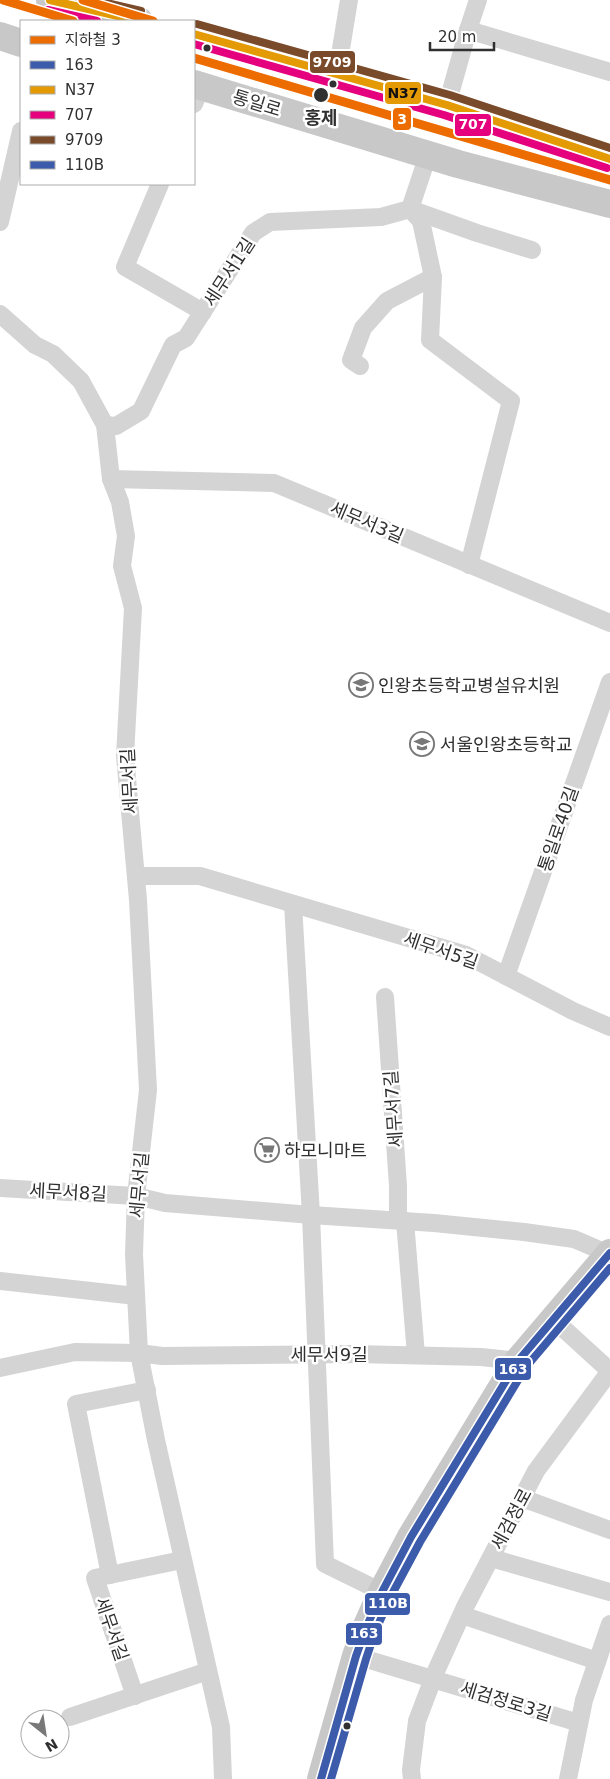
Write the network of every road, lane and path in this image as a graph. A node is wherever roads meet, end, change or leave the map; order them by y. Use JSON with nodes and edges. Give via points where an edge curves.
{"nodes":[{"id":1,"x":50,"y":0,"type":"edge"},
{"id":2,"x":349,"y":0,"type":"edge"},
{"id":3,"x":478,"y":0,"type":"edge"},
{"id":4,"x":107,"y":7,"type":"edge"},
{"id":5,"x":137,"y":20,"type":"edge"},
{"id":6,"x":468,"y":30,"type":"junction"},
{"id":7,"x":195,"y":34,"type":"edge"},
{"id":8,"x":0,"y":36,"type":"edge"},
{"id":9,"x":20,"y":43,"type":"edge"},
{"id":10,"x":610,"y":72,"type":"edge"},
{"id":11,"x":337,"y":73,"type":"junction"},
{"id":12,"x":196,"y":91,"type":"edge"},
{"id":13,"x":447,"y":105,"type":"junction"},
{"id":14,"x":20,"y":135,"type":"edge"},
{"id":15,"x":428,"y":155,"type":"junction"},
{"id":16,"x":610,"y":159,"type":"edge"},
{"id":17,"x":160,"y":185,"type":"edge"},
{"id":18,"x":610,"y":204,"type":"edge"},
{"id":19,"x":410,"y":209,"type":"junction"},
{"id":20,"x":0,"y":222,"type":"edge"},
{"id":21,"x":532,"y":250,"type":"dead end"},
{"id":22,"x":433,"y":277,"type":"junction"},
{"id":23,"x":203,"y":312,"type":"junction"},
{"id":24,"x":0,"y":314,"type":"edge"},
{"id":25,"x":360,"y":366,"type":"dead end"},
{"id":26,"x":105,"y":425,"type":"junction"},
{"id":27,"x":111,"y":479,"type":"junction"},
{"id":28,"x":469,"y":565,"type":"junction"},
{"id":29,"x":610,"y":623,"type":"edge"},
{"id":30,"x":610,"y":682,"type":"edge"},
{"id":31,"x":136,"y":876,"type":"junction"},
{"id":32,"x":293,"y":904,"type":"junction"},
{"id":33,"x":506,"y":976,"type":"junction"},
{"id":34,"x":385,"y":997,"type":"dead end"},
{"id":35,"x":610,"y":1027,"type":"edge"},
{"id":36,"x":0,"y":1188,"type":"edge"},
{"id":37,"x":136,"y":1196,"type":"junction"},
{"id":38,"x":311,"y":1215,"type":"junction"},
{"id":39,"x":402,"y":1221,"type":"junction"},
{"id":40,"x":609,"y":1254,"type":"edge"},
{"id":41,"x":0,"y":1281,"type":"edge"},
{"id":42,"x":136,"y":1296,"type":"junction"},
{"id":43,"x":553,"y":1319,"type":"junction"},
{"id":44,"x":140,"y":1352,"type":"junction"},
{"id":45,"x":317,"y":1354,"type":"junction"},
{"id":46,"x":416,"y":1355,"type":"junction"},
{"id":47,"x":518,"y":1361,"type":"junction"},
{"id":48,"x":0,"y":1368,"type":"edge"},
{"id":49,"x":610,"y":1371,"type":"edge"},
{"id":50,"x":146,"y":1390,"type":"junction"},
{"id":51,"x":522,"y":1498,"type":"junction"},
{"id":52,"x":610,"y":1530,"type":"edge"},
{"id":53,"x":491,"y":1558,"type":"junction"},
{"id":54,"x":182,"y":1560,"type":"junction"},
{"id":55,"x":110,"y":1575,"type":"junction"},
{"id":56,"x":382,"y":1592,"type":"junction"},
{"id":57,"x":610,"y":1592,"type":"edge"},
{"id":58,"x":462,"y":1614,"type":"junction"},
{"id":59,"x":610,"y":1624,"type":"edge"},
{"id":60,"x":356,"y":1656,"type":"junction"},
{"id":61,"x":597,"y":1661,"type":"junction"},
{"id":62,"x":208,"y":1671,"type":"junction"},
{"id":63,"x":433,"y":1679,"type":"junction"},
{"id":64,"x":134,"y":1696,"type":"junction"},
{"id":65,"x":70,"y":1717,"type":"dead end"},
{"id":66,"x":579,"y":1723,"type":"junction"},
{"id":67,"x":223,"y":1779,"type":"edge"},
{"id":68,"x":320,"y":1779,"type":"edge"},
{"id":69,"x":412,"y":1779,"type":"edge"},
{"id":70,"x":568,"y":1779,"type":"edge"}],
"edges":[{"from":1,"to":4,"type":"main road"},
{"from":2,"to":11,"type":"street"},
{"from":3,"to":6,"type":"street"},
{"from":4,"to":5,"type":"main road"},
{"from":6,"to":10,"type":"street"},
{"from":6,"to":13,"type":"street"},
{"from":7,"to":11,"type":"main road"},
{"from":8,"to":9,"type":"main road"},
{"from":11,"to":13,"type":"main road"},
{"from":12,"to":15,"type":"main road","name":"통일로"},
{"from":13,"to":16,"type":"main road"},
{"from":14,"to":20,"type":"street"},
{"from":15,"to":18,"type":"main road","name":"통일로"},
{"from":15,"to":19,"type":"street"},
{"from":17,"to":23,"type":"street","via":[[125,267]]},
{"from":19,"to":21,"type":"street"},
{"from":19,"to":22,"type":"street","via":[[420,221]]},
{"from":19,"to":23,"type":"street","name":"세무서1길","via":[[381,217],[270,222],[253,233]]},
{"from":22,"to":25,"type":"street","via":[[387,301],[363,328],[351,360]]},
{"from":22,"to":28,"type":"street","via":[[430,340],[511,401]]},
{"from":23,"to":26,"type":"street","name":"세무서1길","via":[[186,338],[173,345],[141,411],[116,426]]},
{"from":24,"to":26,"type":"street","name":"세무서길","via":[[34,345],[53,354],[81,381]]},
{"from":26,"to":27,"type":"street","name":"세무서길"},
{"from":27,"to":28,"type":"street","name":"세무서3길","via":[[274,484]]},
{"from":27,"to":31,"type":"street","name":"세무서길","via":[[120,502],[126,536],[122,566],[133,608],[125,756]]},
{"from":28,"to":29,"type":"street","name":"세무서3길"},
{"from":30,"to":33,"type":"street","name":"통일로40길"},
{"from":31,"to":32,"type":"street","name":"세무서5길","via":[[200,876]]},
{"from":31,"to":37,"type":"street","name":"세무서길","via":[[148,1090]]},
{"from":32,"to":33,"type":"street","name":"세무서5길","via":[[466,955]]},
{"from":32,"to":38,"type":"street"},
{"from":33,"to":35,"type":"street","name":"세무서5길"},
{"from":34,"to":39,"type":"street","name":"세무서7길"},
{"from":36,"to":37,"type":"street","name":"세무서8길"},
{"from":37,"to":38,"type":"street","via":[[165,1203]]},
{"from":37,"to":42,"type":"street","name":"세무서길"},
{"from":38,"to":39,"type":"street"},
{"from":38,"to":45,"type":"street"},
{"from":39,"to":40,"type":"street","via":[[574,1239]]},
{"from":39,"to":46,"type":"street","name":"세무서7길"},
{"from":40,"to":43,"type":"main road"},
{"from":41,"to":42,"type":"street"},
{"from":42,"to":44,"type":"street","name":"세무서길"},
{"from":43,"to":47,"type":"main road"},
{"from":43,"to":49,"type":"street","name":"세검정로"},
{"from":44,"to":45,"type":"street","name":"세무서9길","via":[[162,1356]]},
{"from":44,"to":48,"type":"street","name":"세무서9길","via":[[75,1352]]},
{"from":44,"to":50,"type":"street","name":"세무서길"},
{"from":45,"to":46,"type":"street","name":"세무서9길"},
{"from":45,"to":56,"type":"street","via":[[325,1564]]},
{"from":46,"to":47,"type":"street","name":"세무서9길"},
{"from":47,"to":56,"type":"main road","via":[[411,1537]]},
{"from":49,"to":51,"type":"street","name":"세검정로","via":[[536,1471]]},
{"from":50,"to":54,"type":"street","name":"세무서길"},
{"from":50,"to":55,"type":"street","name":"세무서길","via":[[76,1404]]},
{"from":51,"to":52,"type":"street"},
{"from":51,"to":53,"type":"street","name":"세검정로"},
{"from":53,"to":57,"type":"street"},
{"from":53,"to":58,"type":"street","name":"세검정로"},
{"from":54,"to":55,"type":"street","name":"세무서길"},
{"from":54,"to":62,"type":"street","name":"세무서길"},
{"from":55,"to":64,"type":"street","name":"세무서길","via":[[95,1578]]},
{"from":56,"to":60,"type":"main road"},
{"from":58,"to":61,"type":"street"},
{"from":58,"to":63,"type":"street","name":"세검정로"},
{"from":59,"to":61,"type":"street"},
{"from":60,"to":63,"type":"street"},
{"from":60,"to":68,"type":"main road"},
{"from":61,"to":66,"type":"street"},
{"from":62,"to":64,"type":"street"},
{"from":62,"to":67,"type":"street","name":"세무서길","via":[[221,1727]]},
{"from":63,"to":66,"type":"street","name":"세검정로3길"},
{"from":63,"to":69,"type":"street","name":"세검정로","via":[[417,1721]]},
{"from":64,"to":65,"type":"street"},
{"from":66,"to":70,"type":"street"}]}
